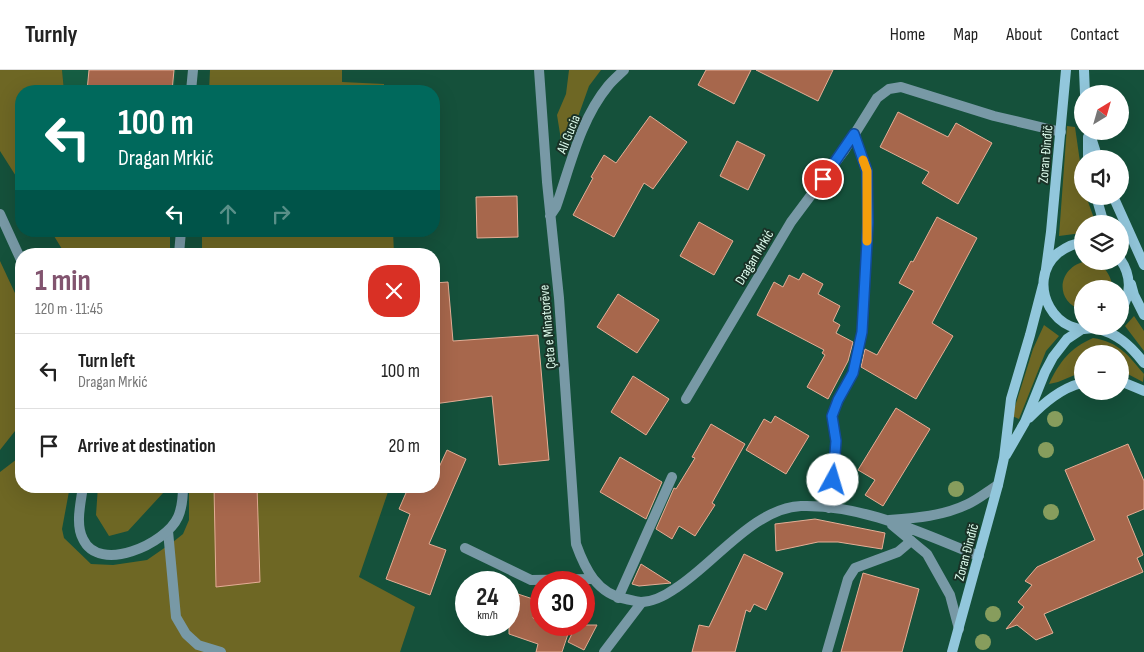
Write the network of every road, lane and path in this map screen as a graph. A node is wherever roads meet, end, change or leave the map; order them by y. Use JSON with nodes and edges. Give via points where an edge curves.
{"nodes":[{"id":1,"x":193,"y":70,"type":"edge"},
{"id":2,"x":539,"y":70,"type":"edge"},
{"id":3,"x":624,"y":70,"type":"edge"},
{"id":4,"x":1066,"y":70,"type":"edge"},
{"id":5,"x":1084,"y":70,"type":"edge"},
{"id":6,"x":192,"y":85,"type":"edge"},
{"id":7,"x":1085,"y":85,"type":"edge"},
{"id":8,"x":1061,"y":132,"type":"junction"},
{"id":9,"x":854,"y":134,"type":"junction"},
{"id":10,"x":1117,"y":205,"type":"edge"},
{"id":11,"x":0,"y":214,"type":"edge"},
{"id":12,"x":550,"y":216,"type":"junction"},
{"id":13,"x":1074,"y":245,"type":"edge"},
{"id":14,"x":16,"y":248,"type":"edge"},
{"id":15,"x":1144,"y":265,"type":"edge"},
{"id":16,"x":1046,"y":269,"type":"junction"},
{"id":17,"x":1126,"y":270,"type":"edge"},
{"id":18,"x":1128,"y":275,"type":"junction"},
{"id":19,"x":1128,"y":280,"type":"edge"},
{"id":20,"x":1043,"y":285,"type":"junction"},
{"id":21,"x":1144,"y":315,"type":"edge"},
{"id":22,"x":1074,"y":327,"type":"edge"},
{"id":23,"x":1074,"y":334,"type":"edge"},
{"id":24,"x":1115,"y":335,"type":"edge"},
{"id":25,"x":1144,"y":363,"type":"edge"},
{"id":26,"x":1129,"y":385,"type":"edge"},
{"id":27,"x":1074,"y":386,"type":"edge"},
{"id":28,"x":1144,"y":391,"type":"edge"},
{"id":29,"x":686,"y":399,"type":"dead end"},
{"id":30,"x":1025,"y":422,"type":"junction"},
{"id":31,"x":1004,"y":458,"type":"junction"},
{"id":32,"x":672,"y":477,"type":"dead end"},
{"id":33,"x":998,"y":485,"type":"junction"},
{"id":34,"x":82,"y":493,"type":"edge"},
{"id":35,"x":182,"y":493,"type":"edge"},
{"id":36,"x":829,"y":508,"type":"junction"},
{"id":37,"x":886,"y":520,"type":"junction"},
{"id":38,"x":168,"y":531,"type":"junction"},
{"id":39,"x":911,"y":541,"type":"junction"},
{"id":40,"x":464,"y":548,"type":"dead end"},
{"id":41,"x":979,"y":556,"type":"junction"},
{"id":42,"x":587,"y":571,"type":"edge"},
{"id":43,"x":530,"y":580,"type":"edge"},
{"id":44,"x":595,"y":582,"type":"edge"},
{"id":45,"x":618,"y":598,"type":"junction"},
{"id":46,"x":642,"y":602,"type":"junction"},
{"id":47,"x":959,"y":628,"type":"junction"},
{"id":48,"x":221,"y":652,"type":"edge"},
{"id":49,"x":604,"y":652,"type":"edge"},
{"id":50,"x":827,"y":652,"type":"edge"},
{"id":51,"x":952,"y":652,"type":"edge"}],
"edges":[{"from":1,"to":6,"type":"street"},
{"from":2,"to":12,"type":"street","name":"Çeta e Minatorëve"},
{"from":3,"to":12,"type":"street","name":"Ali Gucia","via":[[593,108],[556,208]]},
{"from":4,"to":8,"type":"main road","name":"Zoran Đinđič"},
{"from":5,"to":7,"type":"main road"},
{"from":8,"to":9,"type":"street","name":"Dragan Mrkić","via":[[994,116],[901,87],[889,89],[877,98]]},
{"from":8,"to":16,"type":"main road","name":"Zoran Đinđič"},
{"from":9,"to":29,"type":"street","name":"Dragan Mrkić","via":[[791,222]]},
{"from":9,"to":36,"type":"street","via":[[867,171],[868,223],[862,332],[853,373],[832,416],[836,441]]},
{"from":10,"to":15,"type":"main road"},
{"from":11,"to":14,"type":"street"},
{"from":12,"to":42,"type":"street","name":"Çeta e Minatorëve","via":[[576,544]]},
{"from":13,"to":16,"type":"main road","name":"Zoran Đinđič","via":[[1064,248]]},
{"from":16,"to":20,"type":"main road","name":"Zoran Đinđič"},
{"from":17,"to":18,"type":"main road"},
{"from":18,"to":19,"type":"main road"},
{"from":18,"to":21,"type":"main road"},
{"from":20,"to":22,"type":"main road","name":"Zoran Đinđič","via":[[1044,298],[1050,309],[1058,319]]},
{"from":20,"to":31,"type":"main road","name":"Zoran Đinđič","via":[[1011,399]]},
{"from":23,"to":30,"type":"main road","name":"Zoran Đinđič","via":[[1066,339],[1053,357]]},
{"from":24,"to":25,"type":"main road","via":[[1124,340]]},
{"from":26,"to":28,"type":"main road"},
{"from":27,"to":30,"type":"main road","via":[[1047,400]]},
{"from":30,"to":31,"type":"main road","name":"Zoran Đinđič"},
{"from":31,"to":33,"type":"main road","name":"Zoran Đinđič"},
{"from":32,"to":45,"type":"street"},
{"from":33,"to":37,"type":"street","name":"Çeta e Minatorëve","via":[[969,504],[945,512],[922,518]]},
{"from":33,"to":41,"type":"main road","name":"Zoran Đinđič"},
{"from":34,"to":38,"type":"street","via":[[81,538],[98,554],[130,553]]},
{"from":35,"to":38,"type":"street","via":[[178,517]]},
{"from":36,"to":37,"type":"street","name":"Çeta e Minatorëve"},
{"from":36,"to":46,"type":"street","name":"Çeta e Minatorëve","via":[[801,506],[779,510],[762,518],[684,583],[664,596]]},
{"from":37,"to":39,"type":"street","name":"Çeta e Minatorëve"},
{"from":37,"to":41,"type":"street","name":"Çeta e Minatorëve"},
{"from":38,"to":48,"type":"street","via":[[176,617],[186,634],[198,645]]},
{"from":39,"to":47,"type":"street","name":"Çeta e Minatorëve","via":[[926,554],[950,595]]},
{"from":39,"to":50,"type":"street","via":[[898,552],[855,568],[848,579]]},
{"from":40,"to":43,"type":"street"},
{"from":41,"to":47,"type":"main road","name":"Zoran Đinđič"},
{"from":44,"to":45,"type":"street","name":"Çeta e Minatorëve"},
{"from":45,"to":46,"type":"street","name":"Çeta e Minatorëve"},
{"from":46,"to":49,"type":"street"},
{"from":47,"to":51,"type":"main road","name":"Zoran Đinđič"}]}
